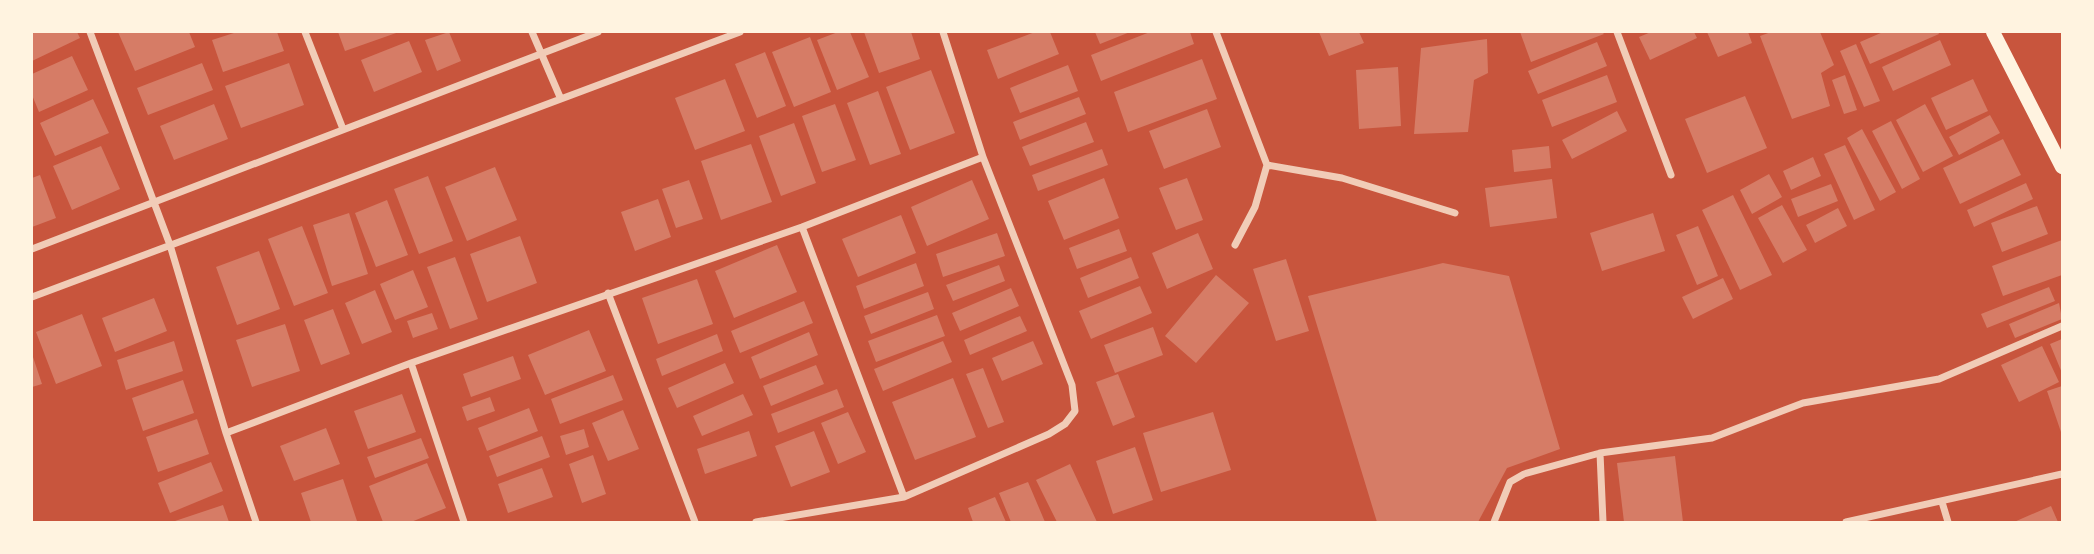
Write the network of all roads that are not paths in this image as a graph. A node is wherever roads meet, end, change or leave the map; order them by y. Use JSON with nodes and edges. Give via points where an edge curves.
{"nodes":[{"id":1,"x":90,"y":32,"type":"edge"},
{"id":2,"x":304,"y":32,"type":"edge"},
{"id":3,"x":532,"y":32,"type":"edge"},
{"id":4,"x":597,"y":32,"type":"edge"},
{"id":5,"x":740,"y":32,"type":"edge"},
{"id":6,"x":943,"y":32,"type":"edge"},
{"id":7,"x":1216,"y":32,"type":"edge"},
{"id":8,"x":1617,"y":32,"type":"edge"},
{"id":9,"x":1993,"y":32,"type":"edge"},
{"id":10,"x":541,"y":53,"type":"junction"},
{"id":11,"x":560,"y":97,"type":"junction"},
{"id":12,"x":343,"y":129,"type":"junction"},
{"id":13,"x":983,"y":157,"type":"junction"},
{"id":14,"x":1266,"y":165,"type":"junction"},
{"id":15,"x":2063,"y":167,"type":"edge"},
{"id":16,"x":1671,"y":175,"type":"dead end"},
{"id":17,"x":155,"y":202,"type":"junction"},
{"id":18,"x":1455,"y":213,"type":"dead end"},
{"id":19,"x":802,"y":227,"type":"junction"},
{"id":20,"x":170,"y":245,"type":"junction"},
{"id":21,"x":1236,"y":245,"type":"dead end"},
{"id":22,"x":32,"y":249,"type":"edge"},
{"id":23,"x":608,"y":293,"type":"junction"},
{"id":24,"x":32,"y":297,"type":"edge"},
{"id":25,"x":2063,"y":326,"type":"edge"},
{"id":26,"x":411,"y":363,"type":"junction"},
{"id":27,"x":226,"y":433,"type":"junction"},
{"id":28,"x":1600,"y":453,"type":"junction"},
{"id":29,"x":2063,"y":474,"type":"edge"},
{"id":30,"x":904,"y":497,"type":"junction"},
{"id":31,"x":1942,"y":502,"type":"junction"},
{"id":32,"x":256,"y":523,"type":"edge"},
{"id":33,"x":464,"y":523,"type":"edge"},
{"id":34,"x":695,"y":523,"type":"edge"},
{"id":35,"x":757,"y":523,"type":"edge"},
{"id":36,"x":1494,"y":523,"type":"edge"},
{"id":37,"x":1603,"y":523,"type":"edge"},
{"id":38,"x":1846,"y":523,"type":"edge"},
{"id":39,"x":1948,"y":523,"type":"edge"}],
"edges":[{"from":1,"to":17,"type":"street"},
{"from":2,"to":12,"type":"street"},
{"from":3,"to":10,"type":"street"},
{"from":4,"to":10,"type":"street"},
{"from":5,"to":11,"type":"street"},
{"from":6,"to":13,"type":"street"},
{"from":7,"to":14,"type":"street"},
{"from":8,"to":16,"type":"street"},
{"from":9,"to":15,"type":"main road"},
{"from":10,"to":11,"type":"street"},
{"from":10,"to":12,"type":"street"},
{"from":11,"to":20,"type":"street"},
{"from":12,"to":17,"type":"street"},
{"from":13,"to":19,"type":"street"},
{"from":13,"to":30,"type":"street","via":[[1072,385],[1075,411],[1049,434]]},
{"from":14,"to":18,"type":"street","via":[[1342,178]]},
{"from":14,"to":21,"type":"street","via":[[1255,207]]},
{"from":17,"to":20,"type":"street"},
{"from":17,"to":22,"type":"street"},
{"from":19,"to":23,"type":"street"},
{"from":19,"to":30,"type":"street"},
{"from":20,"to":24,"type":"street"},
{"from":20,"to":27,"type":"street"},
{"from":23,"to":26,"type":"street"},
{"from":23,"to":34,"type":"street"},
{"from":25,"to":28,"type":"street","via":[[1939,379],[1803,403],[1712,438]]},
{"from":26,"to":27,"type":"street"},
{"from":26,"to":33,"type":"street"},
{"from":27,"to":32,"type":"street"},
{"from":28,"to":36,"type":"street","via":[[1510,482]]},
{"from":28,"to":37,"type":"street"},
{"from":29,"to":31,"type":"street"},
{"from":30,"to":35,"type":"street"},
{"from":31,"to":38,"type":"street"},
{"from":31,"to":39,"type":"street"}]}
